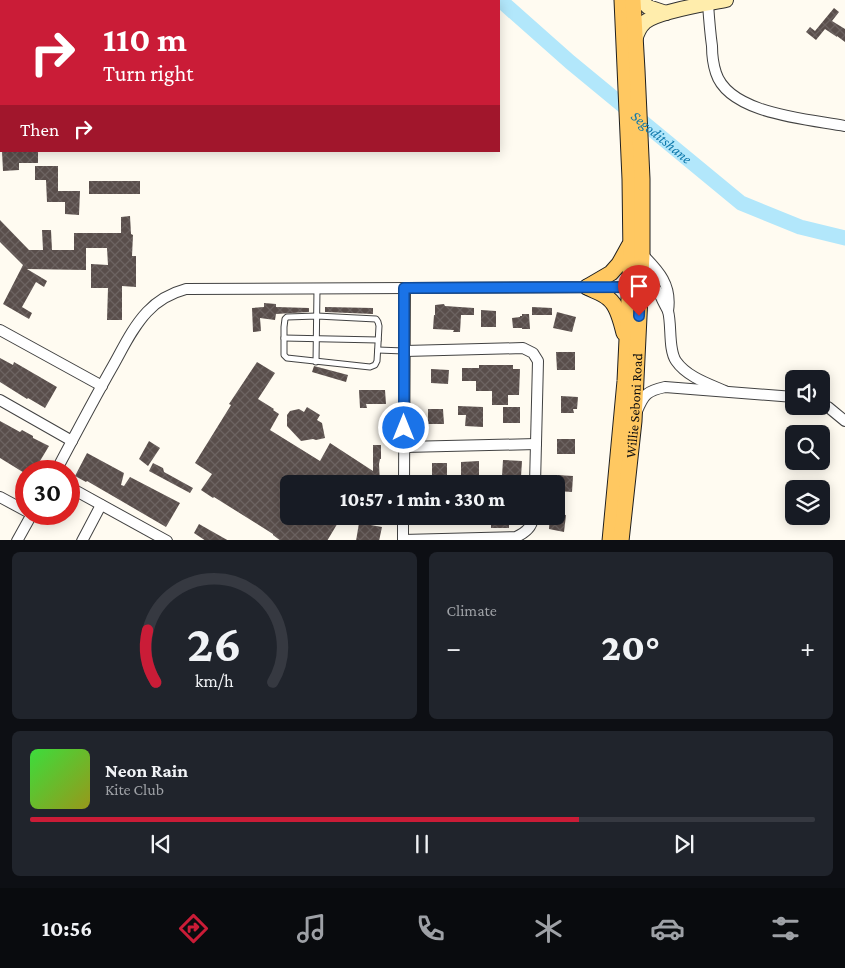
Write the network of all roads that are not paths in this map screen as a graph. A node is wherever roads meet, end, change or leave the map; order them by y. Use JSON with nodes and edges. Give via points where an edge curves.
{"nodes":[{"id":1,"x":622,"y":0,"type":"edge"},
{"id":2,"x":633,"y":0,"type":"edge"},
{"id":3,"x":641,"y":0,"type":"edge"},
{"id":4,"x":726,"y":0,"type":"edge"},
{"id":5,"x":708,"y":4,"type":"junction"},
{"id":6,"x":666,"y":13,"type":"junction"},
{"id":7,"x":635,"y":40,"type":"junction"},
{"id":8,"x":632,"y":70,"type":"junction"},
{"id":9,"x":845,"y":126,"type":"edge"},
{"id":10,"x":636,"y":179,"type":"junction"},
{"id":11,"x":631,"y":243,"type":"junction"},
{"id":12,"x":642,"y":254,"type":"junction"},
{"id":13,"x":635,"y":285,"type":"junction"},
{"id":14,"x":587,"y":287,"type":"junction"},
{"id":15,"x":317,"y":288,"type":"junction"},
{"id":16,"x":404,"y":288,"type":"junction"},
{"id":17,"x":668,"y":312,"type":"junction"},
{"id":18,"x":317,"y":316,"type":"junction"},
{"id":19,"x":0,"y":330,"type":"edge"},
{"id":20,"x":284,"y":338,"type":"junction"},
{"id":21,"x":316,"y":339,"type":"junction"},
{"id":22,"x":378,"y":340,"type":"junction"},
{"id":23,"x":627,"y":342,"type":"junction"},
{"id":24,"x":378,"y":350,"type":"junction"},
{"id":25,"x":405,"y":351,"type":"junction"},
{"id":26,"x":316,"y":362,"type":"junction"},
{"id":27,"x":102,"y":386,"type":"junction"},
{"id":28,"x":725,"y":391,"type":"junction"},
{"id":29,"x":785,"y":396,"type":"edge"},
{"id":30,"x":0,"y":400,"type":"edge"},
{"id":31,"x":830,"y":409,"type":"edge"},
{"id":32,"x":634,"y":421,"type":"junction"},
{"id":33,"x":845,"y":421,"type":"edge"},
{"id":34,"x":72,"y":441,"type":"junction"},
{"id":35,"x":536,"y":444,"type":"junction"},
{"id":36,"x":404,"y":447,"type":"junction"},
{"id":37,"x":62,"y":460,"type":"edge"},
{"id":38,"x":404,"y":475,"type":"edge"},
{"id":39,"x":534,"y":475,"type":"edge"},
{"id":40,"x":80,"y":493,"type":"edge"},
{"id":41,"x":0,"y":497,"type":"edge"},
{"id":42,"x":15,"y":505,"type":"edge"},
{"id":43,"x":101,"y":505,"type":"junction"},
{"id":44,"x":24,"y":525,"type":"edge"},
{"id":45,"x":403,"y":525,"type":"edge"},
{"id":46,"x":530,"y":525,"type":"edge"},
{"id":47,"x":17,"y":540,"type":"edge"},
{"id":48,"x":82,"y":540,"type":"edge"},
{"id":49,"x":167,"y":540,"type":"edge"},
{"id":50,"x":403,"y":540,"type":"edge"},
{"id":51,"x":610,"y":540,"type":"edge"},
{"id":52,"x":621,"y":540,"type":"edge"}],
"edges":[{"from":1,"to":8,"type":"main road"},
{"from":2,"to":7,"type":"main road"},
{"from":3,"to":6,"type":"street","via":[[648,7]]},
{"from":4,"to":5,"type":"street"},
{"from":5,"to":6,"type":"street"},
{"from":5,"to":9,"type":"street","via":[[715,69],[721,84],[730,93],[759,109]]},
{"from":6,"to":7,"type":"street","via":[[644,22]]},
{"from":7,"to":8,"type":"main road"},
{"from":8,"to":10,"type":"main road"},
{"from":10,"to":11,"type":"main road","name":"Willie Seboni Road"},
{"from":10,"to":12,"type":"main road","name":"Willie Seboni Road"},
{"from":11,"to":13,"type":"main road","name":"Willie Seboni Road"},
{"from":11,"to":14,"type":"main road","via":[[611,274]]},
{"from":12,"to":13,"type":"main road","name":"Willie Seboni Road"},
{"from":12,"to":17,"type":"street","via":[[666,284],[670,300]]},
{"from":13,"to":14,"type":"street"},
{"from":13,"to":17,"type":"street","via":[[648,284],[657,289]]},
{"from":13,"to":23,"type":"main road","name":"Willie Seboni Road"},
{"from":13,"to":32,"type":"main road","name":"Willie Seboni Road","via":[[638,348]]},
{"from":14,"to":16,"type":"street"},
{"from":14,"to":23,"type":"main road","via":[[611,300]]},
{"from":15,"to":16,"type":"street"},
{"from":15,"to":18,"type":"lane"},
{"from":15,"to":27,"type":"street","via":[[186,288],[174,292],[148,311],[136,325]]},
{"from":16,"to":25,"type":"street"},
{"from":17,"to":28,"type":"street","via":[[675,359],[680,366]]},
{"from":18,"to":20,"type":"lane","via":[[287,317],[284,320]]},
{"from":18,"to":21,"type":"lane"},
{"from":18,"to":22,"type":"lane","via":[[376,319]]},
{"from":19,"to":27,"type":"street"},
{"from":20,"to":21,"type":"lane"},
{"from":20,"to":26,"type":"lane","via":[[285,357]]},
{"from":21,"to":22,"type":"lane"},
{"from":21,"to":26,"type":"lane"},
{"from":22,"to":24,"type":"lane"},
{"from":23,"to":51,"type":"main road","name":"Willie Seboni Road"},
{"from":24,"to":25,"type":"lane"},
{"from":24,"to":26,"type":"lane","via":[[377,361],[370,367]]},
{"from":25,"to":35,"type":"street","via":[[523,348],[533,352],[538,360]]},
{"from":25,"to":36,"type":"street"},
{"from":27,"to":34,"type":"street"},
{"from":28,"to":29,"type":"street"},
{"from":28,"to":32,"type":"street","via":[[665,387],[653,390],[642,400]]},
{"from":30,"to":34,"type":"street"},
{"from":31,"to":33,"type":"street"},
{"from":32,"to":52,"type":"main road","name":"Willie Seboni Road"},
{"from":34,"to":37,"type":"street"},
{"from":35,"to":36,"type":"street"},
{"from":35,"to":39,"type":"street"},
{"from":36,"to":38,"type":"street"},
{"from":40,"to":43,"type":"street"},
{"from":41,"to":42,"type":"street"},
{"from":43,"to":48,"type":"street"},
{"from":43,"to":49,"type":"street"},
{"from":44,"to":47,"type":"street"},
{"from":45,"to":50,"type":"street"},
{"from":46,"to":50,"type":"street","via":[[526,532],[516,537]]}]}
